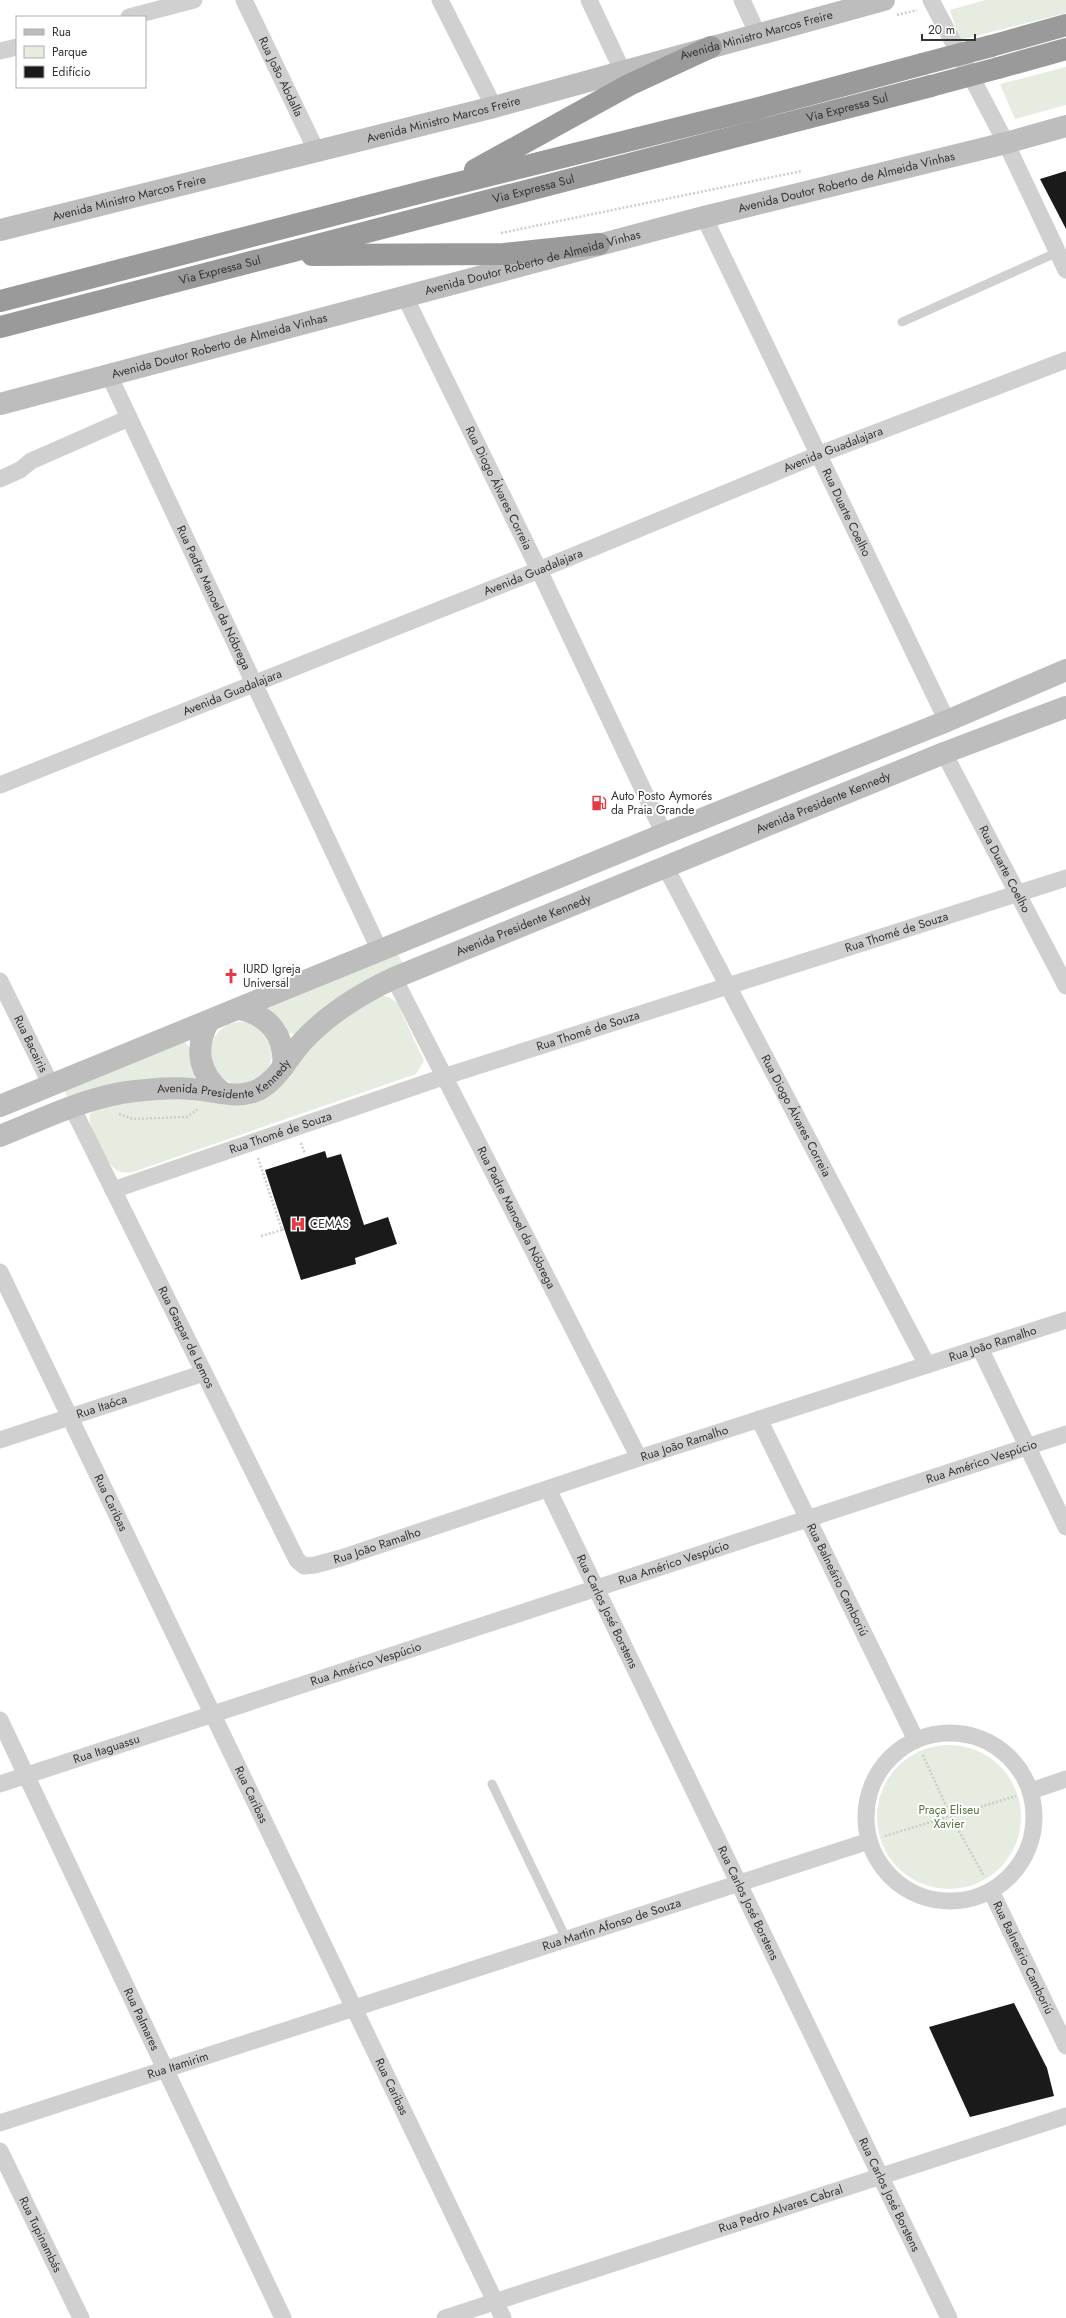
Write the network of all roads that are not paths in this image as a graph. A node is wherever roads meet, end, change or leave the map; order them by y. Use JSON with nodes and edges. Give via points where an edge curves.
{"nodes":[{"id":1,"x":194,"y":0,"type":"edge"},
{"id":2,"x":244,"y":0,"type":"edge"},
{"id":3,"x":440,"y":0,"type":"edge"},
{"id":4,"x":589,"y":0,"type":"edge"},
{"id":5,"x":742,"y":0,"type":"edge"},
{"id":6,"x":884,"y":0,"type":"edge"},
{"id":7,"x":931,"y":0,"type":"edge"},
{"id":8,"x":133,"y":16,"type":"edge"},
{"id":9,"x":1066,"y":25,"type":"edge"},
{"id":10,"x":758,"y":35,"type":"junction"},
{"id":11,"x":16,"y":47,"type":"edge"},
{"id":12,"x":711,"y":47,"type":"junction"},
{"id":13,"x":1066,"y":49,"type":"edge"},
{"id":14,"x":0,"y":51,"type":"edge"},
{"id":15,"x":622,"y":70,"type":"junction"},
{"id":16,"x":494,"y":107,"type":"junction"},
{"id":17,"x":1066,"y":126,"type":"edge"},
{"id":18,"x":1006,"y":143,"type":"junction"},
{"id":19,"x":317,"y":152,"type":"junction"},
{"id":20,"x":438,"y":188,"type":"junction"},
{"id":21,"x":704,"y":217,"type":"junction"},
{"id":22,"x":0,"y":230,"type":"edge"},
{"id":23,"x":599,"y":244,"type":"junction"},
{"id":24,"x":1058,"y":252,"type":"junction"},
{"id":25,"x":266,"y":257,"type":"junction"},
{"id":26,"x":1066,"y":270,"type":"edge"},
{"id":27,"x":404,"y":295,"type":"junction"},
{"id":28,"x":0,"y":301,"type":"edge"},
{"id":29,"x":902,"y":322,"type":"dead end"},
{"id":30,"x":0,"y":327,"type":"edge"},
{"id":31,"x":1066,"y":360,"type":"edge"},
{"id":32,"x":109,"y":375,"type":"junction"},
{"id":33,"x":0,"y":404,"type":"edge"},
{"id":34,"x":129,"y":418,"type":"junction"},
{"id":35,"x":820,"y":454,"type":"junction"},
{"id":36,"x":0,"y":478,"type":"edge"},
{"id":37,"x":539,"y":570,"type":"junction"},
{"id":38,"x":1066,"y":670,"type":"edge"},
{"id":39,"x":254,"y":684,"type":"junction"},
{"id":40,"x":1066,"y":707,"type":"edge"},
{"id":41,"x":947,"y":721,"type":"junction"},
{"id":42,"x":944,"y":753,"type":"junction"},
{"id":43,"x":0,"y":785,"type":"edge"},
{"id":44,"x":664,"y":834,"type":"junction"},
{"id":45,"x":665,"y":866,"type":"junction"},
{"id":46,"x":1066,"y":878,"type":"edge"},
{"id":47,"x":1019,"y":894,"type":"junction"},
{"id":48,"x":380,"y":951,"type":"junction"},
{"id":49,"x":394,"y":978,"type":"junction"},
{"id":50,"x":0,"y":981,"type":"edge"},
{"id":51,"x":728,"y":986,"type":"junction"},
{"id":52,"x":1066,"y":986,"type":"edge"},
{"id":53,"x":239,"y":1009,"type":"junction"},
{"id":54,"x":209,"y":1021,"type":"junction"},
{"id":55,"x":283,"y":1067,"type":"junction"},
{"id":56,"x":443,"y":1077,"type":"junction"},
{"id":57,"x":51,"y":1085,"type":"junction"},
{"id":58,"x":223,"y":1093,"type":"junction"},
{"id":59,"x":0,"y":1106,"type":"edge"},
{"id":60,"x":72,"y":1107,"type":"junction"},
{"id":61,"x":0,"y":1136,"type":"edge"},
{"id":62,"x":113,"y":1190,"type":"junction"},
{"id":63,"x":0,"y":1272,"type":"edge"},
{"id":64,"x":1066,"y":1320,"type":"edge"},
{"id":65,"x":980,"y":1348,"type":"junction"},
{"id":66,"x":927,"y":1364,"type":"junction"},
{"id":67,"x":204,"y":1373,"type":"junction"},
{"id":68,"x":70,"y":1417,"type":"junction"},
{"id":69,"x":759,"y":1419,"type":"junction"},
{"id":70,"x":1066,"y":1434,"type":"edge"},
{"id":71,"x":0,"y":1440,"type":"edge"},
{"id":72,"x":1027,"y":1447,"type":"junction"},
{"id":73,"x":639,"y":1458,"type":"junction"},
{"id":74,"x":548,"y":1489,"type":"junction"},
{"id":75,"x":808,"y":1519,"type":"junction"},
{"id":76,"x":1066,"y":1527,"type":"edge"},
{"id":77,"x":304,"y":1566,"type":"joint"},
{"id":78,"x":596,"y":1589,"type":"junction"},
{"id":79,"x":213,"y":1715,"type":"junction"},
{"id":80,"x":0,"y":1720,"type":"edge"},
{"id":81,"x":916,"y":1740,"type":"junction"},
{"id":82,"x":27,"y":1775,"type":"junction"},
{"id":83,"x":1066,"y":1779,"type":"edge"},
{"id":84,"x":0,"y":1784,"type":"edge"},
{"id":85,"x":492,"y":1784,"type":"dead end"},
{"id":86,"x":1031,"y":1791,"type":"junction"},
{"id":87,"x":869,"y":1841,"type":"junction"},
{"id":88,"x":738,"y":1882,"type":"junction"},
{"id":89,"x":992,"y":1891,"type":"junction"},
{"id":90,"x":566,"y":1938,"type":"junction"},
{"id":91,"x":355,"y":2007,"type":"junction"},
{"id":92,"x":1066,"y":2046,"type":"edge"},
{"id":93,"x":166,"y":2069,"type":"junction"},
{"id":94,"x":1066,"y":2116,"type":"edge"},
{"id":95,"x":0,"y":2123,"type":"edge"},
{"id":96,"x":2,"y":2161,"type":"edge"},
{"id":97,"x":881,"y":2178,"type":"junction"},
{"id":98,"x":495,"y":2302,"type":"junction"},
{"id":99,"x":82,"y":2318,"type":"edge"},
{"id":100,"x":284,"y":2318,"type":"edge"},
{"id":101,"x":445,"y":2318,"type":"edge"},
{"id":102,"x":503,"y":2318,"type":"edge"},
{"id":103,"x":949,"y":2318,"type":"edge"}],
"edges":[{"from":1,"to":8,"type":"street"},
{"from":2,"to":19,"type":"street","name":"Rua Joāo Abdalla"},
{"from":3,"to":16,"type":"street"},
{"from":4,"to":15,"type":"street"},
{"from":5,"to":10,"type":"street"},
{"from":6,"to":10,"type":"main road","name":"Avenida Ministro Marcos Freire"},
{"from":7,"to":18,"type":"street"},
{"from":9,"to":20,"type":"highway","name":"Via Expressa Sul","bridge":true,"via":[[740,113]]},
{"from":10,"to":12,"type":"main road","name":"Avenida Ministro Marcos Freire"},
{"from":11,"to":14,"type":"street"},
{"from":12,"to":15,"type":"main road","name":"Avenida Ministro Marcos Freire"},
{"from":12,"to":20,"type":"highway","via":[[629,85],[500,157]]},
{"from":13,"to":25,"type":"highway","name":"Via Expressa Sul","bridge":true,"via":[[591,176]]},
{"from":15,"to":16,"type":"main road","name":"Avenida Ministro Marcos Freire"},
{"from":16,"to":19,"type":"main road","name":"Avenida Ministro Marcos Freire"},
{"from":17,"to":18,"type":"main road","name":"Avenida Doutor Roberto de Almeida Vinhas"},
{"from":18,"to":21,"type":"main road","name":"Avenida Doutor Roberto de Almeida Vinhas"},
{"from":18,"to":24,"type":"street"},
{"from":19,"to":22,"type":"main road","name":"Avenida Ministro Marcos Freire"},
{"from":20,"to":28,"type":"highway","name":"Via Expressa Sul"},
{"from":21,"to":23,"type":"main road","name":"Avenida Doutor Roberto de Almeida Vinhas"},
{"from":21,"to":35,"type":"street","name":"Rua Duarte Coelho"},
{"from":23,"to":25,"type":"highway","via":[[504,254],[337,254]]},
{"from":23,"to":27,"type":"main road","name":"Avenida Doutor Roberto de Almeida Vinhas"},
{"from":24,"to":26,"type":"street"},
{"from":24,"to":29,"type":"lane"},
{"from":25,"to":30,"type":"highway","name":"Via Expressa Sul"},
{"from":27,"to":32,"type":"main road","name":"Avenida Doutor Roberto de Almeida Vinhas"},
{"from":27,"to":37,"type":"street","name":"Rua Diogo Álvares Correia"},
{"from":31,"to":35,"type":"street","name":"Avenida Guadalajara"},
{"from":32,"to":33,"type":"main road","name":"Avenida Doutor Roberto de Almeida Vinhas"},
{"from":32,"to":34,"type":"street","name":"Rua Padre Manoel da Nóbrega"},
{"from":34,"to":36,"type":"street","via":[[31,461],[20,470]]},
{"from":34,"to":39,"type":"street","name":"Rua Padre Manoel da Nóbrega"},
{"from":35,"to":37,"type":"street","name":"Avenida Guadalajara"},
{"from":35,"to":41,"type":"street","name":"Rua Duarte Coelho"},
{"from":37,"to":39,"type":"street","name":"Avenida Guadalajara"},
{"from":37,"to":44,"type":"street","name":"Rua Diogo Álvares Correia"},
{"from":38,"to":41,"type":"main road"},
{"from":39,"to":43,"type":"street","name":"Avenida Guadalajara"},
{"from":39,"to":48,"type":"street","name":"Rua Padre Manoel da Nóbrega"},
{"from":40,"to":42,"type":"main road","name":"Avenida Presidente Kennedy"},
{"from":41,"to":44,"type":"main road"},
{"from":42,"to":45,"type":"main road","name":"Avenida Presidente Kennedy"},
{"from":42,"to":47,"type":"street","name":"Rua Duarte Coelho"},
{"from":44,"to":48,"type":"main road"},
{"from":45,"to":49,"type":"main road","name":"Avenida Presidente Kennedy"},
{"from":45,"to":51,"type":"street","name":"Rua Diogo Álvares Correia"},
{"from":46,"to":47,"type":"street","name":"Rua Thomé de Souza"},
{"from":47,"to":51,"type":"street","name":"Rua Thomé de Souza"},
{"from":47,"to":52,"type":"street","name":"Rua Duarte Coelho"},
{"from":48,"to":53,"type":"main road"},
{"from":49,"to":55,"type":"main road","name":"Avenida Presidente Kennedy","via":[[351,1000],[337,1011],[302,1042]]},
{"from":49,"to":56,"type":"street","name":"Rua Padre Manoel da Nóbrega"},
{"from":50,"to":57,"type":"street","name":"Rua Bacairis"},
{"from":51,"to":56,"type":"street","name":"Rua Thomé de Souza"},
{"from":51,"to":66,"type":"street","name":"Rua Diogo Álvares Correia"},
{"from":53,"to":54,"type":"main road"},
{"from":53,"to":55,"type":"main road","via":[[260,1016],[270,1024],[281,1040]]},
{"from":54,"to":57,"type":"main road"},
{"from":54,"to":58,"type":"main road","via":[[200,1039],[200,1061],[209,1079]]},
{"from":55,"to":58,"type":"main road","name":"Avenida Presidente Kennedy","via":[[258,1090],[236,1095]]},
{"from":56,"to":62,"type":"street","name":"Rua Thomé de Souza"},
{"from":56,"to":73,"type":"street","name":"Rua Padre Manoel da Nóbrega"},
{"from":57,"to":59,"type":"main road"},
{"from":58,"to":60,"type":"main road","name":"Avenida Presidente Kennedy","via":[[180,1088],[135,1091],[106,1096]]},
{"from":60,"to":61,"type":"main road","name":"Avenida Presidente Kennedy"},
{"from":60,"to":62,"type":"street","name":"Rua Gaspar de Lemos"},
{"from":62,"to":67,"type":"street","name":"Rua Gaspar de Lemos"},
{"from":63,"to":68,"type":"street","name":"Rua Caribas"},
{"from":64,"to":65,"type":"street","name":"Rua João Ramalho"},
{"from":65,"to":66,"type":"street","name":"Rua João Ramalho"},
{"from":65,"to":72,"type":"street"},
{"from":66,"to":69,"type":"street","name":"Rua João Ramalho"},
{"from":67,"to":68,"type":"street","name":"Rua Itaóca"},
{"from":67,"to":77,"type":"street","name":"Rua Gaspar de Lemos","via":[[297,1560]]},
{"from":68,"to":71,"type":"street","name":"Rua Itaóca"},
{"from":68,"to":79,"type":"street","name":"Rua Caribas"},
{"from":69,"to":73,"type":"street","name":"Rua João Ramalho"},
{"from":69,"to":75,"type":"street","name":"Rua Balneário Camboriú"},
{"from":70,"to":72,"type":"street","name":"Rua Américo Vespúcio"},
{"from":72,"to":75,"type":"street","name":"Rua Américo Vespúcio"},
{"from":72,"to":76,"type":"street"},
{"from":73,"to":74,"type":"street","name":"Rua João Ramalho"},
{"from":74,"to":77,"type":"street","name":"Rua João Ramalho","via":[[341,1558]]},
{"from":74,"to":78,"type":"street","name":"Rua Carlos José Borstens"},
{"from":75,"to":78,"type":"street","name":"Rua Américo Vespúcio"},
{"from":75,"to":81,"type":"street","name":"Rua Balneário Camboriú"},
{"from":78,"to":79,"type":"street","name":"Rua Américo Vespúcio"},
{"from":78,"to":88,"type":"street","name":"Rua Carlos José Borstens"},
{"from":79,"to":82,"type":"street","name":"Rua Itaguassu"},
{"from":79,"to":91,"type":"street","name":"Rua Caribas"},
{"from":80,"to":82,"type":"street","name":"Rua Palmares"},
{"from":81,"to":86,"type":"street","via":[[939,1733],[962,1733],[985,1740],[1005,1752],[1021,1770]]},
{"from":81,"to":87,"type":"street","via":[[895,1752],[877,1776],[869,1793],[865,1817]]},
{"from":82,"to":84,"type":"street","name":"Rua Itaguassu"},
{"from":82,"to":93,"type":"street","name":"Rua Palmares"},
{"from":83,"to":86,"type":"street"},
{"from":85,"to":90,"type":"lane"},
{"from":86,"to":89,"type":"street","via":[[1035,1814],[1033,1837],[1024,1858],[1010,1877]]},
{"from":87,"to":88,"type":"street","name":"Rua Martin Afonso de Souza"},
{"from":87,"to":89,"type":"street","via":[[880,1864],[896,1882],[918,1895],[943,1901],[962,1900]]},
{"from":88,"to":90,"type":"street","name":"Rua Martin Afonso de Souza"},
{"from":88,"to":97,"type":"street","name":"Rua Carlos José Borstens"},
{"from":89,"to":92,"type":"street","name":"Rua Balneário Camboriú"},
{"from":90,"to":91,"type":"street","name":"Rua Martin Afonso de Souza"},
{"from":91,"to":93,"type":"street","name":"Rua Itamirim"},
{"from":91,"to":98,"type":"street","name":"Rua Caribas"},
{"from":93,"to":95,"type":"street","name":"Rua Itamirim"},
{"from":93,"to":100,"type":"street","name":"Rua Palmares"},
{"from":94,"to":97,"type":"street","name":"Rua Pedro Alvares Cabral"},
{"from":96,"to":99,"type":"street","name":"Rua Tupinambás"},
{"from":97,"to":98,"type":"street","name":"Rua Pedro Alvares Cabral"},
{"from":97,"to":103,"type":"street","name":"Rua Carlos José Borstens"},
{"from":98,"to":101,"type":"street","name":"Rua Pedro Alvares Cabral"},
{"from":98,"to":102,"type":"street","name":"Rua Caribas"}]}
